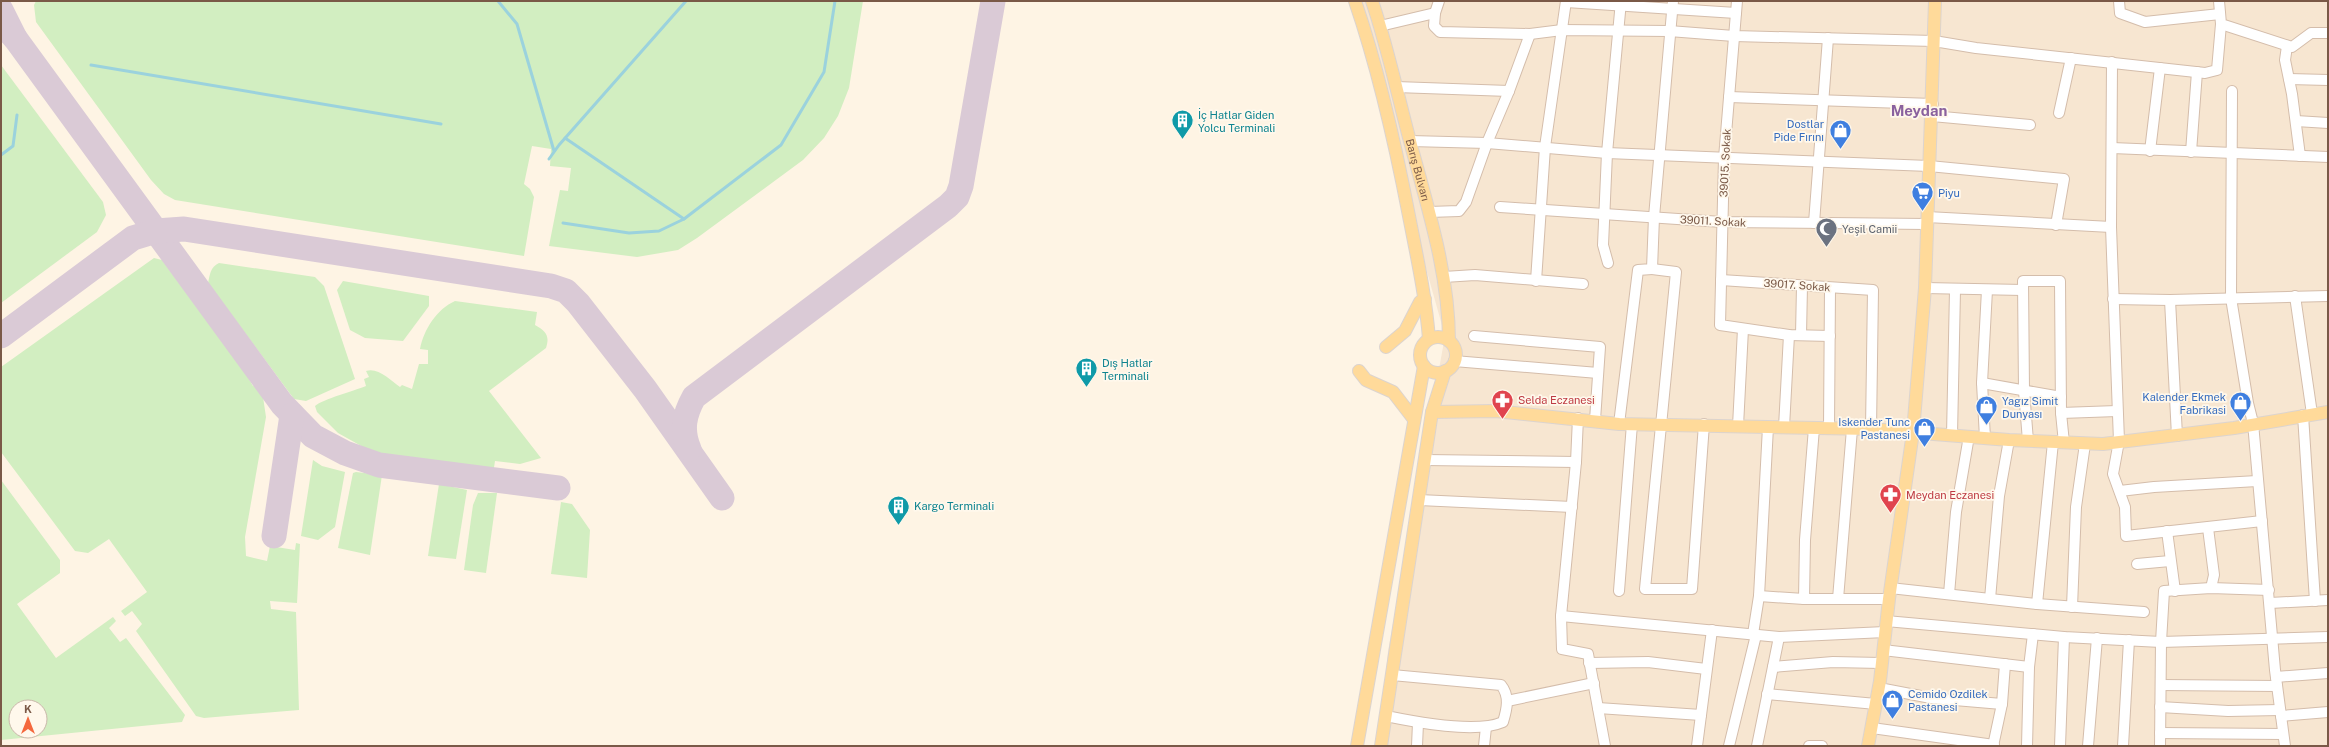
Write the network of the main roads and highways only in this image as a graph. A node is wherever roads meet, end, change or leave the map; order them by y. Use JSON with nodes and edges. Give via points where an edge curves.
{"nodes":[{"id":1,"x":1355,"y":1,"type":"edge"},
{"id":2,"x":1372,"y":1,"type":"edge"},
{"id":3,"x":1935,"y":1,"type":"edge"},
{"id":4,"x":1425,"y":299,"type":"junction"},
{"id":5,"x":1429,"y":339,"type":"junction"},
{"id":6,"x":1449,"y":341,"type":"junction"},
{"id":7,"x":1386,"y":347,"type":"dead end"},
{"id":8,"x":1424,"y":366,"type":"junction"},
{"id":9,"x":1445,"y":370,"type":"junction"},
{"id":10,"x":1359,"y":371,"type":"dead end"},
{"id":11,"x":1432,"y":412,"type":"junction"},
{"id":12,"x":2328,"y":412,"type":"edge"},
{"id":13,"x":1413,"y":418,"type":"junction"},
{"id":14,"x":1913,"y":432,"type":"junction"},
{"id":15,"x":1357,"y":746,"type":"edge"},
{"id":16,"x":1381,"y":746,"type":"edge"},
{"id":17,"x":1868,"y":746,"type":"edge"}],
"edges":[{"from":1,"to":4,"type":"main road","name":"Barış Bulvarı","via":[[1370,44],[1396,147]]},
{"from":2,"to":6,"type":"main road","name":"Barış Bulvarı","via":[[1444,277],[1449,313]]},
{"from":3,"to":14,"type":"main road","via":[[1925,288]]},
{"from":4,"to":5,"type":"main road","name":"Barış Bulvarı"},
{"from":4,"to":7,"type":"main road","via":[[1420,302],[1403,334]]},
{"from":5,"to":6,"type":"main road","via":[[1439,337]]},
{"from":5,"to":8,"type":"main road","via":[[1420,351],[1420,359]]},
{"from":6,"to":9,"type":"main road","via":[[1455,351],[1454,361]]},
{"from":8,"to":9,"type":"main road","via":[[1434,372]]},
{"from":8,"to":13,"type":"main road"},
{"from":9,"to":11,"type":"main road"},
{"from":10,"to":13,"type":"main road","via":[[1366,380],[1393,392]]},
{"from":11,"to":14,"type":"main road","via":[[1496,411],[1619,424],[1704,424]]},
{"from":11,"to":16,"type":"main road"},
{"from":12,"to":14,"type":"main road","via":[[2177,436],[2084,444]]},
{"from":13,"to":15,"type":"main road"},
{"from":14,"to":17,"type":"main road","via":[[1889,594],[1879,688]]}]}
